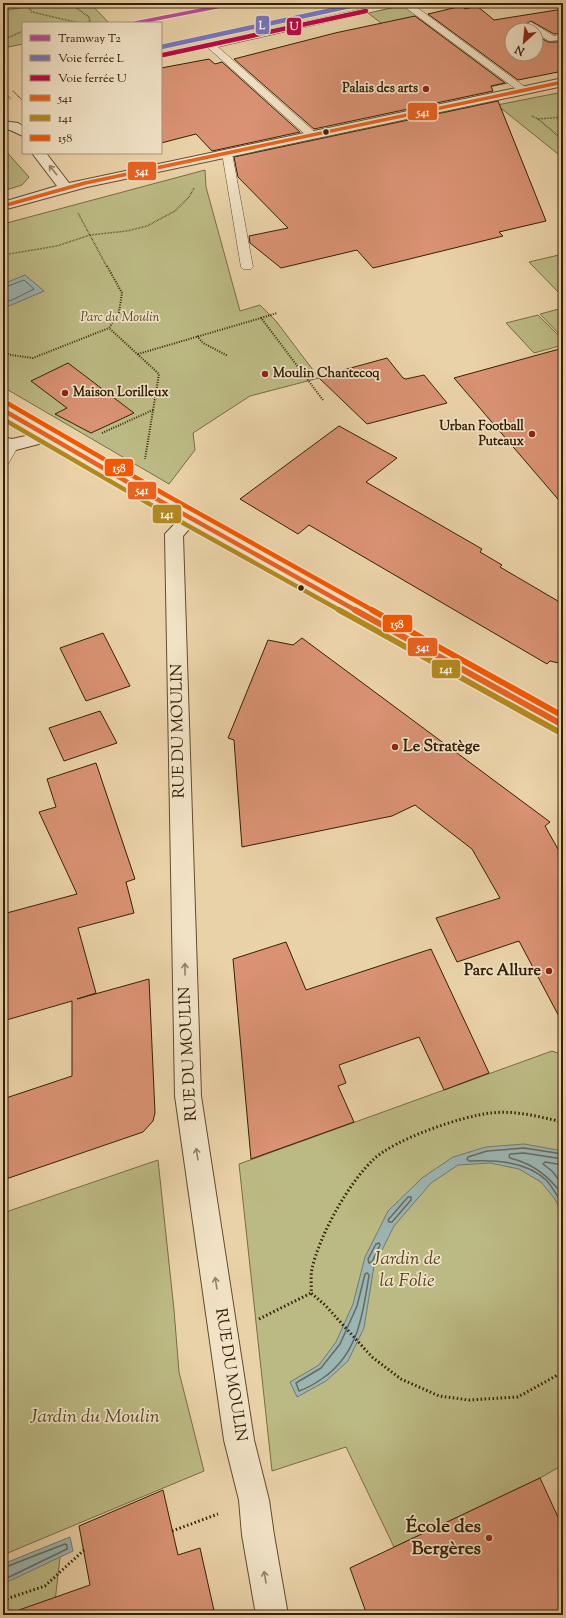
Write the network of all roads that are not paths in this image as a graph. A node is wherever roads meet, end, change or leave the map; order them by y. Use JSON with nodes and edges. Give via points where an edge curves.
{"nodes":[{"id":1,"x":401,"y":3,"type":"edge"},
{"id":2,"x":405,"y":3,"type":"edge"},
{"id":3,"x":544,"y":34,"type":"edge"},
{"id":4,"x":563,"y":37,"type":"edge"},
{"id":5,"x":563,"y":82,"type":"edge"},
{"id":6,"x":524,"y":90,"type":"junction"},
{"id":7,"x":312,"y":135,"type":"junction"},
{"id":8,"x":228,"y":153,"type":"junction"},
{"id":9,"x":40,"y":154,"type":"edge"},
{"id":10,"x":66,"y":188,"type":"junction"},
{"id":11,"x":3,"y":206,"type":"edge"},
{"id":12,"x":247,"y":267,"type":"dead end"},
{"id":13,"x":3,"y":410,"type":"edge"},
{"id":14,"x":48,"y":436,"type":"junction"},
{"id":15,"x":8,"y":444,"type":"edge"},
{"id":16,"x":3,"y":461,"type":"edge"},
{"id":17,"x":190,"y":518,"type":"junction"},
{"id":18,"x":563,"y":725,"type":"edge"},
{"id":19,"x":272,"y":1615,"type":"edge"}],
"edges":[{"from":1,"to":7,"type":"lane","via":[[211,46]]},
{"from":2,"to":6,"type":"lane"},
{"from":3,"to":4,"type":"lane","via":[[552,39]]},
{"from":5,"to":6,"type":"street"},
{"from":6,"to":7,"type":"street"},
{"from":7,"to":8,"type":"street"},
{"from":8,"to":10,"type":"street"},
{"from":8,"to":12,"type":"lane"},
{"from":10,"to":9,"type":"street","one_way":true},
{"from":10,"to":11,"type":"street"},
{"from":13,"to":14,"type":"street"},
{"from":14,"to":15,"type":"street"},
{"from":14,"to":17,"type":"street"},
{"from":15,"to":16,"type":"lane"},
{"from":17,"to":18,"type":"street"},
{"from":19,"to":17,"type":"street","name":"RUE DU MOULIN","one_way":true,"via":[[254,1500],[239,1440],[188,1096],[174,534]]}]}
